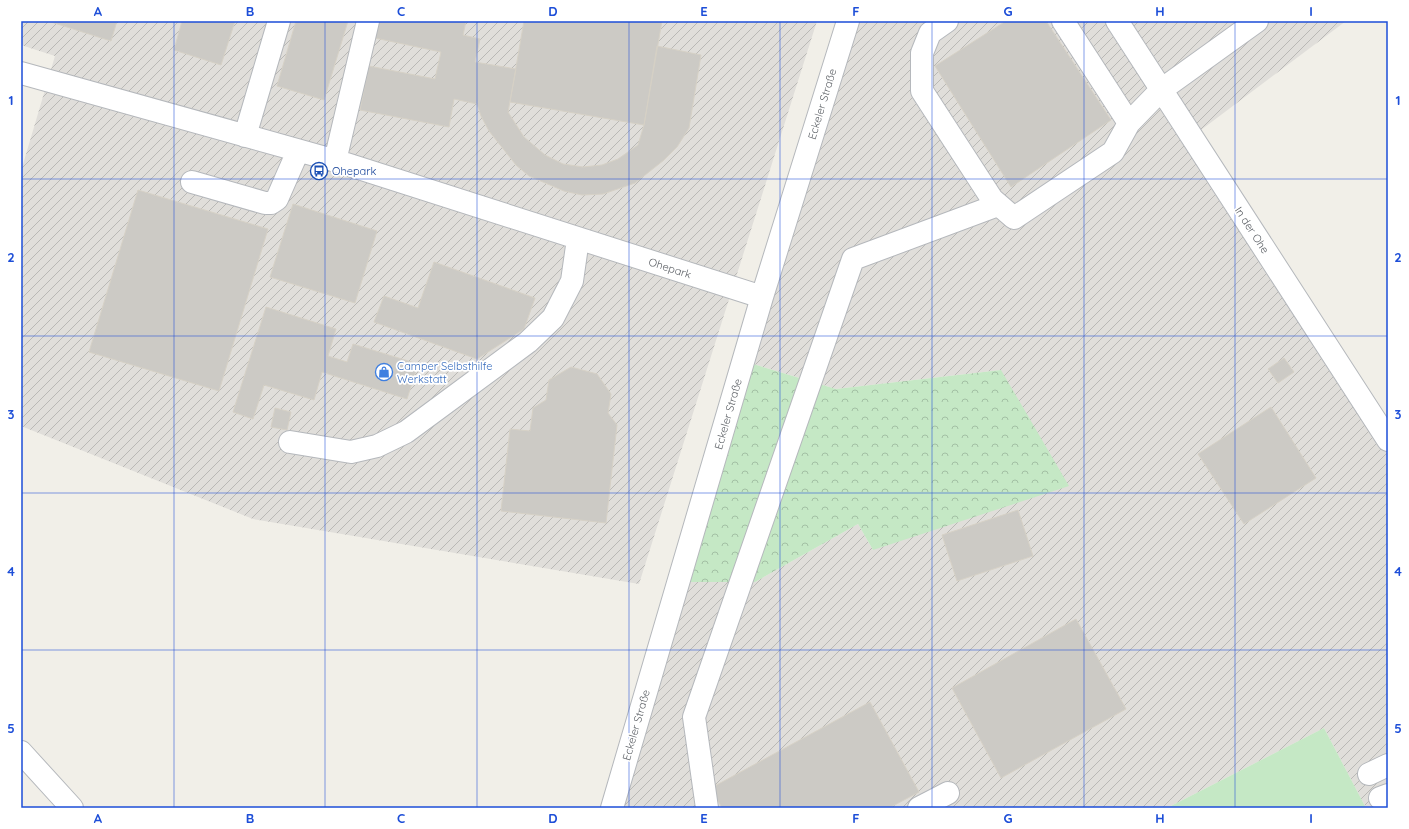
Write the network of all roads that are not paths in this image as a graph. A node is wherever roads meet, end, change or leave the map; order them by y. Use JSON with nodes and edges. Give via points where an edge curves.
{"nodes":[{"id":1,"x":279,"y":21,"type":"edge"},
{"id":2,"x":368,"y":21,"type":"edge"},
{"id":3,"x":848,"y":21,"type":"edge"},
{"id":4,"x":947,"y":21,"type":"edge"},
{"id":5,"x":1063,"y":21,"type":"edge"},
{"id":6,"x":1117,"y":21,"type":"edge"},
{"id":7,"x":1257,"y":21,"type":"edge"},
{"id":8,"x":21,"y":73,"type":"edge"},
{"id":9,"x":1161,"y":90,"type":"junction"},
{"id":10,"x":1129,"y":123,"type":"junction"},
{"id":11,"x":244,"y":136,"type":"junction"},
{"id":12,"x":298,"y":151,"type":"junction"},
{"id":13,"x":335,"y":161,"type":"junction"},
{"id":14,"x":192,"y":182,"type":"dead end"},
{"id":15,"x":998,"y":205,"type":"junction"},
{"id":16,"x":578,"y":239,"type":"junction"},
{"id":17,"x":762,"y":297,"type":"junction"},
{"id":18,"x":1388,"y":440,"type":"edge"},
{"id":19,"x":290,"y":442,"type":"dead end"},
{"id":20,"x":21,"y":752,"type":"edge"},
{"id":21,"x":948,"y":793,"type":"dead end"},
{"id":22,"x":71,"y":807,"type":"edge"},
{"id":23,"x":612,"y":808,"type":"edge"},
{"id":24,"x":707,"y":808,"type":"edge"},
{"id":25,"x":919,"y":808,"type":"edge"}],
"edges":[{"from":1,"to":11,"type":"street"},
{"from":2,"to":13,"type":"street"},
{"from":3,"to":17,"type":"street","name":"Eckeler Straße"},
{"from":4,"to":15,"type":"street","via":[[930,33],[922,53],[922,91]]},
{"from":5,"to":10,"type":"street"},
{"from":6,"to":9,"type":"street","name":"In der Ohe"},
{"from":7,"to":9,"type":"street"},
{"from":8,"to":11,"type":"street","name":"Ohepark"},
{"from":9,"to":10,"type":"street"},
{"from":9,"to":18,"type":"street","name":"In der Ohe"},
{"from":10,"to":15,"type":"street","via":[[1113,152],[1014,218]]},
{"from":11,"to":12,"type":"street","name":"Ohepark"},
{"from":12,"to":13,"type":"street","name":"Ohepark"},
{"from":12,"to":14,"type":"street","via":[[277,199],[271,203]]},
{"from":13,"to":16,"type":"street","name":"Ohepark"},
{"from":15,"to":24,"type":"street","via":[[853,259],[694,717]]},
{"from":16,"to":17,"type":"street","name":"Ohepark"},
{"from":16,"to":19,"type":"street","via":[[572,282],[553,318],[528,342],[406,432],[377,446],[351,452]]},
{"from":17,"to":23,"type":"street","name":"Eckeler Straße"},
{"from":20,"to":22,"type":"street"},
{"from":21,"to":25,"type":"street"}]}
